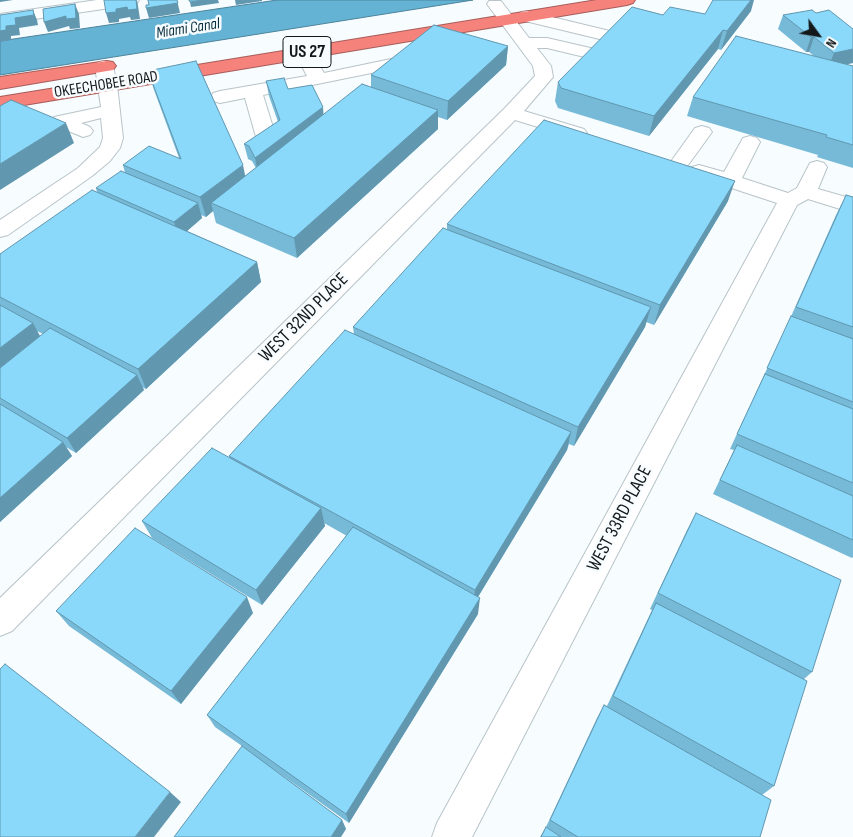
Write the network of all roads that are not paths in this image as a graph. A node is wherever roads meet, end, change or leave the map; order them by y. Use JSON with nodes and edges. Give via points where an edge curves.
{"nodes":[{"id":1,"x":131,"y":0,"type":"edge"},
{"id":2,"x":628,"y":0,"type":"edge"},
{"id":3,"x":68,"y":5,"type":"edge"},
{"id":4,"x":475,"y":8,"type":"dead end"},
{"id":5,"x":510,"y":10,"type":"junction"},
{"id":6,"x":0,"y":19,"type":"edge"},
{"id":7,"x":612,"y":37,"type":"edge"},
{"id":8,"x":524,"y":42,"type":"junction"},
{"id":9,"x":304,"y":53,"type":"junction"},
{"id":10,"x":593,"y":54,"type":"edge"},
{"id":11,"x":124,"y":63,"type":"dead end"},
{"id":12,"x":396,"y":63,"type":"edge"},
{"id":13,"x":104,"y":66,"type":"junction"},
{"id":14,"x":318,"y":80,"type":"junction"},
{"id":15,"x":0,"y":83,"type":"edge"},
{"id":16,"x":108,"y":85,"type":"junction"},
{"id":17,"x":252,"y":91,"type":"junction"},
{"id":18,"x":220,"y":97,"type":"dead end"},
{"id":19,"x":0,"y":103,"type":"edge"},
{"id":20,"x":110,"y":111,"type":"junction"},
{"id":21,"x":511,"y":113,"type":"junction"},
{"id":22,"x":83,"y":131,"type":"dead end"},
{"id":23,"x":702,"y":132,"type":"dead end"},
{"id":24,"x":266,"y":138,"type":"edge"},
{"id":25,"x":595,"y":138,"type":"edge"},
{"id":26,"x":750,"y":142,"type":"dead end"},
{"id":27,"x":817,"y":167,"type":"dead end"},
{"id":28,"x":730,"y":180,"type":"junction"},
{"id":29,"x":797,"y":196,"type":"junction"},
{"id":30,"x":853,"y":206,"type":"edge"},
{"id":31,"x":0,"y":230,"type":"edge"},
{"id":32,"x":0,"y":620,"type":"edge"},
{"id":33,"x":451,"y":837,"type":"edge"}],
"edges":[{"from":1,"to":3,"type":"street"},
{"from":2,"to":5,"type":"highway","name":"OKEECHOBEE ROAD","number":"US 27"},
{"from":3,"to":6,"type":"street"},
{"from":4,"to":5,"type":"highway","name":"OKEECHOBEE ROAD","number":"US 27"},
{"from":5,"to":7,"type":"street"},
{"from":5,"to":8,"type":"street","name":"WEST 32ND PLACE"},
{"from":5,"to":9,"type":"highway","name":"OKEECHOBEE ROAD","number":"US 27"},
{"from":8,"to":10,"type":"street","via":[[547,43]]},
{"from":8,"to":21,"type":"street","name":"WEST 32ND PLACE","via":[[542,66],[544,77]]},
{"from":9,"to":14,"type":"street"},
{"from":9,"to":16,"type":"highway","name":"OKEECHOBEE ROAD","number":"US 27"},
{"from":11,"to":13,"type":"highway","name":"OKEECHOBEE ROAD"},
{"from":12,"to":14,"type":"street"},
{"from":13,"to":15,"type":"highway","name":"OKEECHOBEE ROAD"},
{"from":13,"to":16,"type":"street"},
{"from":14,"to":17,"type":"street"},
{"from":16,"to":19,"type":"highway","name":"OKEECHOBEE ROAD","number":"US 27"},
{"from":16,"to":20,"type":"street"},
{"from":17,"to":18,"type":"street"},
{"from":17,"to":24,"type":"street"},
{"from":20,"to":22,"type":"street","via":[[61,121]]},
{"from":20,"to":31,"type":"street","via":[[113,138],[103,157]]},
{"from":21,"to":25,"type":"street"},
{"from":21,"to":32,"type":"street","name":"WEST 32ND PLACE"},
{"from":23,"to":28,"type":"street","via":[[669,161]]},
{"from":26,"to":28,"type":"street"},
{"from":27,"to":29,"type":"street","name":"WEST 33RD PLACE"},
{"from":28,"to":29,"type":"street"},
{"from":29,"to":30,"type":"street"},
{"from":29,"to":33,"type":"street","name":"WEST 33RD PLACE"}]}
